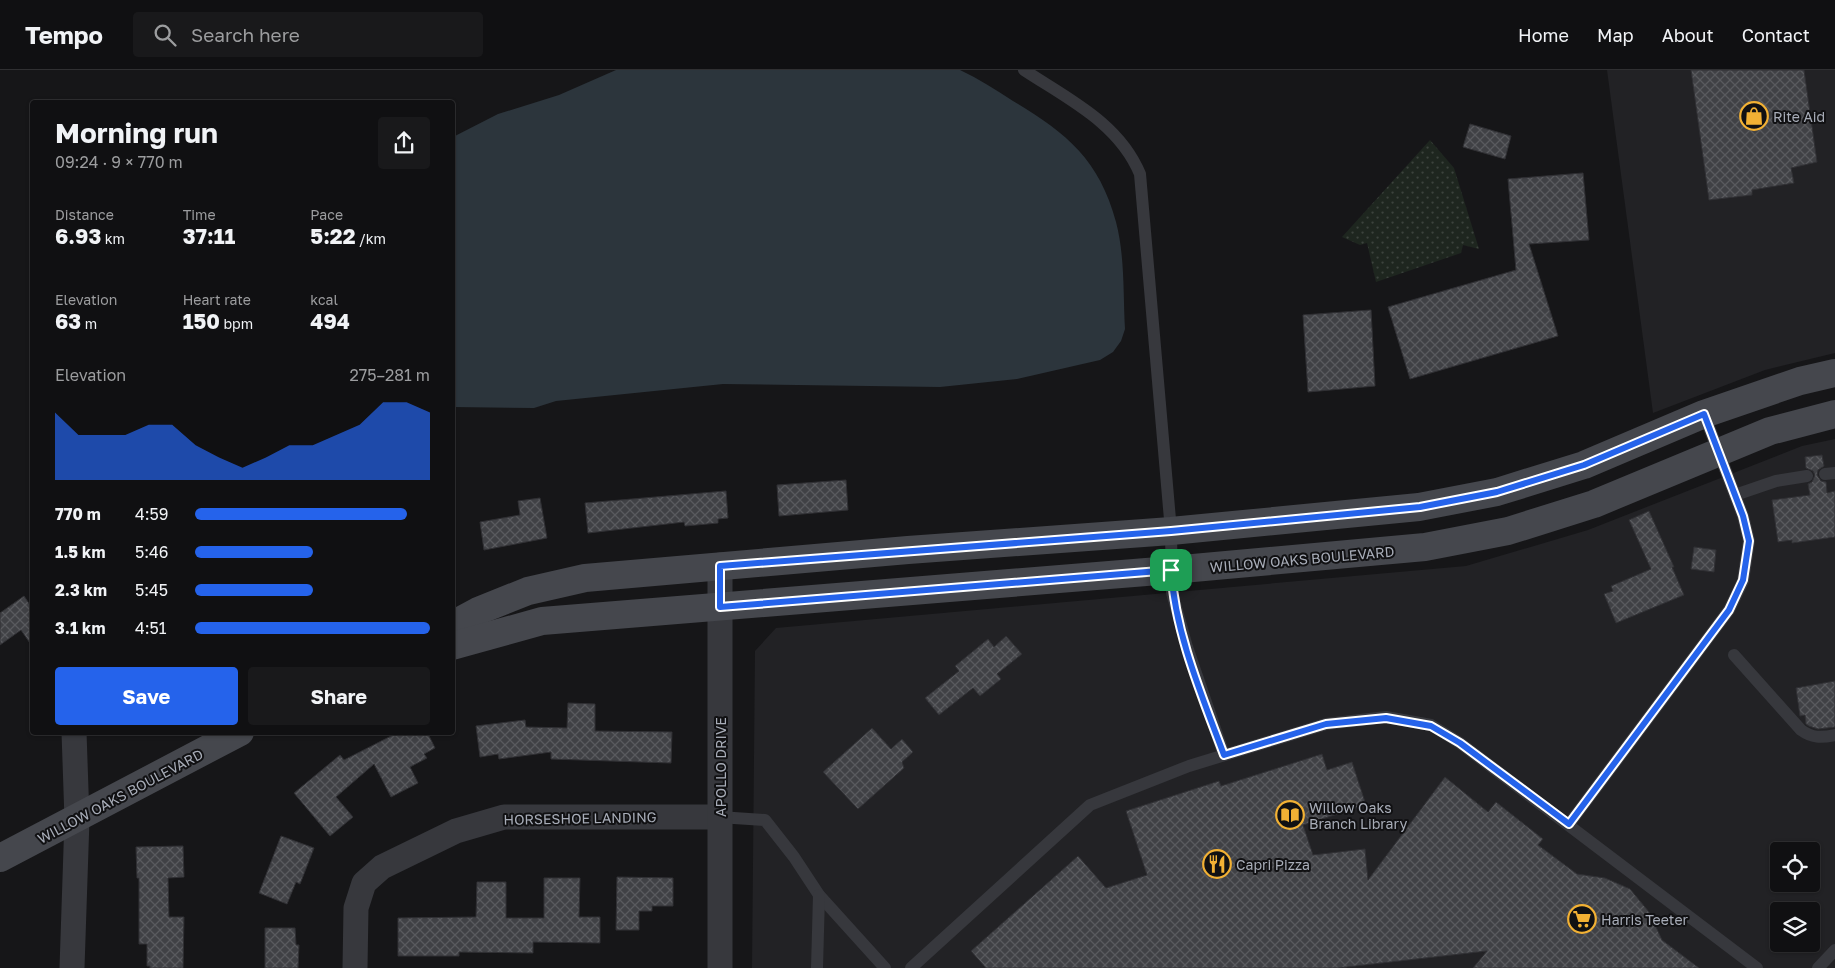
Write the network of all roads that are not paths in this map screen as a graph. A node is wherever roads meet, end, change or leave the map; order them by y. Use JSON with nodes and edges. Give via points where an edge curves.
{"nodes":[{"id":1,"x":1024,"y":70,"type":"edge"},
{"id":2,"x":1835,"y":373,"type":"edge"},
{"id":3,"x":1704,"y":414,"type":"junction"},
{"id":4,"x":1835,"y":414,"type":"edge"},
{"id":5,"x":1719,"y":451,"type":"junction"},
{"id":6,"x":1807,"y":476,"type":"dead end"},
{"id":7,"x":1735,"y":495,"type":"junction"},
{"id":8,"x":1171,"y":531,"type":"junction"},
{"id":9,"x":720,"y":566,"type":"junction"},
{"id":10,"x":1171,"y":570,"type":"junction"},
{"id":11,"x":720,"y":607,"type":"junction"},
{"id":12,"x":455,"y":623,"type":"edge"},
{"id":13,"x":455,"y":645,"type":"edge"},
{"id":14,"x":1734,"y":655,"type":"dead end"},
{"id":15,"x":74,"y":735,"type":"edge"},
{"id":16,"x":234,"y":735,"type":"edge"},
{"id":17,"x":1835,"y":735,"type":"edge"},
{"id":18,"x":1224,"y":755,"type":"junction"},
{"id":19,"x":720,"y":817,"type":"junction"},
{"id":20,"x":77,"y":819,"type":"junction"},
{"id":21,"x":1569,"y":824,"type":"junction"},
{"id":22,"x":0,"y":858,"type":"edge"},
{"id":23,"x":819,"y":895,"type":"junction"},
{"id":24,"x":1835,"y":950,"type":"edge"},
{"id":25,"x":72,"y":968,"type":"edge"},
{"id":26,"x":355,"y":968,"type":"edge"},
{"id":27,"x":720,"y":968,"type":"edge"},
{"id":28,"x":817,"y":968,"type":"edge"},
{"id":29,"x":884,"y":968,"type":"edge"},
{"id":30,"x":911,"y":968,"type":"edge"},
{"id":31,"x":1757,"y":968,"type":"edge"},
{"id":32,"x":1818,"y":968,"type":"edge"}],
"edges":[{"from":1,"to":8,"type":"lane","via":[[1112,131],[1134,160],[1140,174]]},
{"from":2,"to":3,"type":"street","via":[[1800,381]]},
{"from":3,"to":5,"type":"lane"},
{"from":3,"to":8,"type":"street","via":[[1584,465],[1497,492],[1420,507]]},
{"from":4,"to":5,"type":"street","name":"WILLOW OAKS BOULEVARD","via":[[1770,431]]},
{"from":5,"to":7,"type":"lane"},
{"from":5,"to":10,"type":"street","name":"WILLOW OAKS BOULEVARD","via":[[1594,504],[1508,531],[1425,547]]},
{"from":6,"to":7,"type":"lane","via":[[1776,481]]},
{"from":7,"to":21,"type":"lane","via":[[1749,541],[1748,560],[1737,596]]},
{"from":8,"to":9,"type":"street"},
{"from":8,"to":10,"type":"lane"},
{"from":9,"to":11,"type":"street","name":"APOLLO DRIVE"},
{"from":9,"to":12,"type":"street","via":[[585,578],[528,591]]},
{"from":10,"to":11,"type":"street","name":"WILLOW OAKS BOULEVARD"},
{"from":10,"to":18,"type":"lane","via":[[1172,593],[1187,646]]},
{"from":11,"to":13,"type":"street","name":"WILLOW OAKS BOULEVARD","via":[[542,621]]},
{"from":11,"to":19,"type":"street","name":"APOLLO DRIVE"},
{"from":14,"to":17,"type":"lane","via":[[1801,730],[1820,738]]},
{"from":15,"to":20,"type":"street"},
{"from":16,"to":20,"type":"street","name":"WILLOW OAKS BOULEVARD"},
{"from":18,"to":21,"type":"lane","via":[[1326,724],[1386,718],[1431,726],[1460,743]]},
{"from":18,"to":30,"type":"lane","via":[[1090,805]]},
{"from":19,"to":23,"type":"lane","via":[[765,820]]},
{"from":19,"to":26,"type":"street","name":"HORSESHOE LANDING","via":[[504,817],[456,831],[382,867],[364,883],[356,908]]},
{"from":19,"to":27,"type":"street","name":"APOLLO DRIVE"},
{"from":20,"to":22,"type":"street","name":"WILLOW OAKS BOULEVARD"},
{"from":20,"to":25,"type":"street"},
{"from":21,"to":31,"type":"lane"},
{"from":23,"to":28,"type":"lane"},
{"from":23,"to":29,"type":"lane"},
{"from":24,"to":32,"type":"lane"}]}
